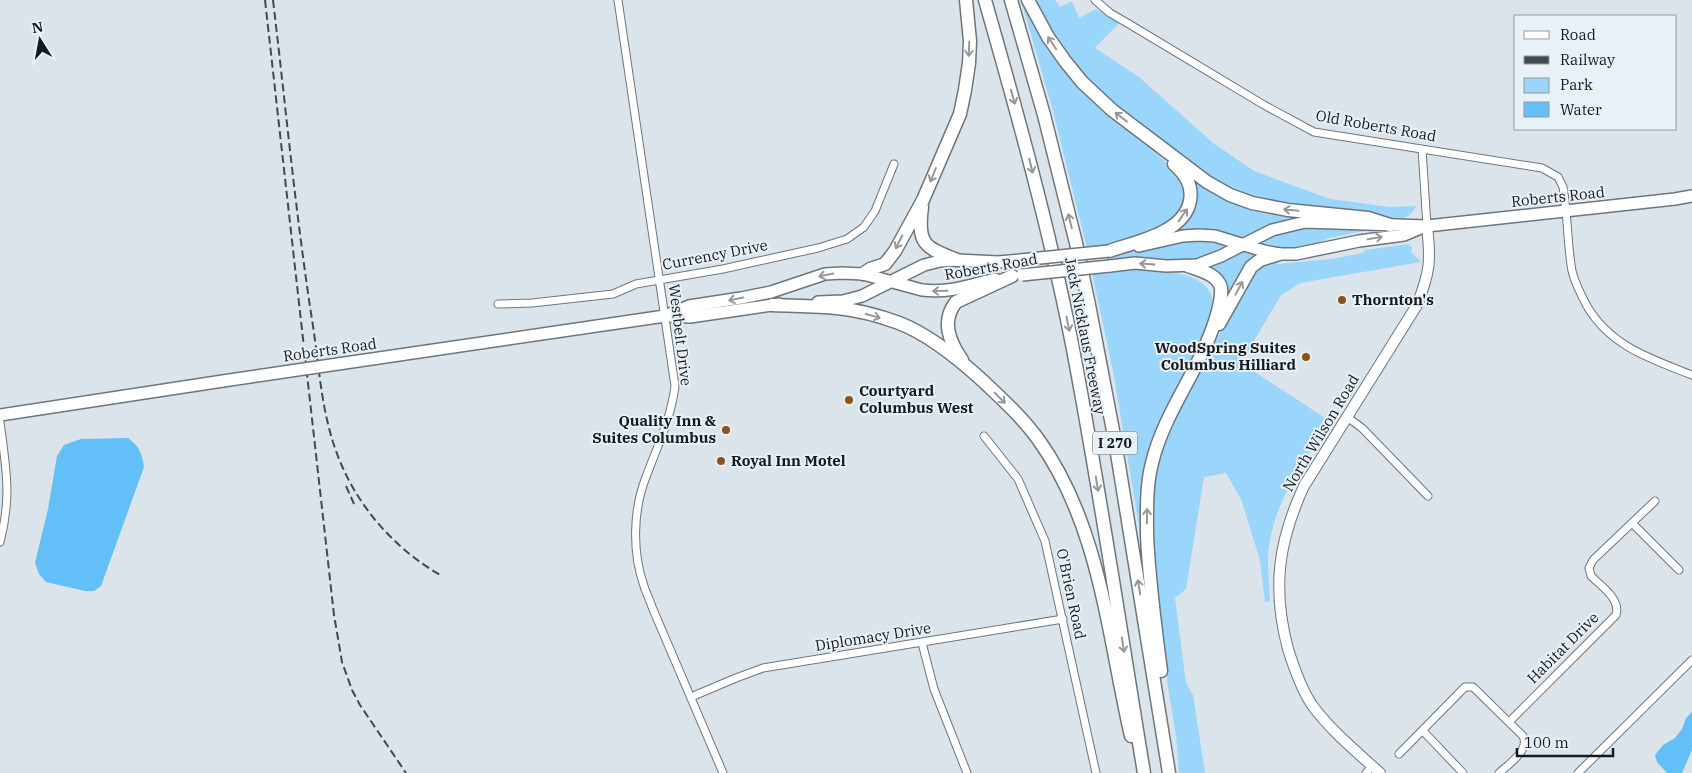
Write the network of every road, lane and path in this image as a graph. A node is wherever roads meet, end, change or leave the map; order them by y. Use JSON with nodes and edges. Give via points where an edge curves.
{"nodes":[{"id":1,"x":618,"y":0,"type":"edge"},
{"id":2,"x":966,"y":0,"type":"edge"},
{"id":3,"x":984,"y":0,"type":"edge"},
{"id":4,"x":1011,"y":0,"type":"edge"},
{"id":5,"x":1028,"y":0,"type":"edge"},
{"id":6,"x":1095,"y":0,"type":"edge"},
{"id":7,"x":1159,"y":147,"type":"junction"},
{"id":8,"x":1422,"y":149,"type":"junction"},
{"id":9,"x":894,"y":164,"type":"dead end"},
{"id":10,"x":1692,"y":196,"type":"edge"},
{"id":11,"x":923,"y":200,"type":"junction"},
{"id":12,"x":1565,"y":211,"type":"junction"},
{"id":13,"x":1390,"y":225,"type":"junction"},
{"id":14,"x":1427,"y":226,"type":"junction"},
{"id":15,"x":1243,"y":244,"type":"junction"},
{"id":16,"x":1109,"y":251,"type":"junction"},
{"id":17,"x":1279,"y":254,"type":"junction"},
{"id":18,"x":957,"y":260,"type":"junction"},
{"id":19,"x":1188,"y":266,"type":"junction"},
{"id":20,"x":863,"y":274,"type":"junction"},
{"id":21,"x":1017,"y":276,"type":"junction"},
{"id":22,"x":660,"y":280,"type":"junction"},
{"id":23,"x":891,"y":282,"type":"junction"},
{"id":24,"x":498,"y":304,"type":"dead end"},
{"id":25,"x":772,"y":305,"type":"junction"},
{"id":26,"x":665,"y":316,"type":"junction"},
{"id":27,"x":1205,"y":345,"type":"junction"},
{"id":28,"x":965,"y":364,"type":"junction"},
{"id":29,"x":1692,"y":376,"type":"edge"},
{"id":30,"x":0,"y":414,"type":"edge"},
{"id":31,"x":1347,"y":417,"type":"junction"},
{"id":32,"x":0,"y":422,"type":"edge"},
{"id":33,"x":984,"y":436,"type":"dead end"},
{"id":34,"x":1428,"y":496,"type":"dead end"},
{"id":35,"x":1655,"y":501,"type":"dead end"},
{"id":36,"x":1632,"y":523,"type":"junction"},
{"id":37,"x":0,"y":542,"type":"edge"},
{"id":38,"x":1679,"y":570,"type":"dead end"},
{"id":39,"x":1063,"y":619,"type":"junction"},
{"id":40,"x":922,"y":643,"type":"junction"},
{"id":41,"x":1692,"y":660,"type":"edge"},
{"id":42,"x":691,"y":697,"type":"junction"},
{"id":43,"x":1509,"y":722,"type":"junction"},
{"id":44,"x":1423,"y":731,"type":"junction"},
{"id":45,"x":1399,"y":754,"type":"dead end"},
{"id":46,"x":1373,"y":771,"type":"edge"},
{"id":47,"x":723,"y":773,"type":"edge"},
{"id":48,"x":967,"y":773,"type":"edge"},
{"id":49,"x":1096,"y":773,"type":"edge"},
{"id":50,"x":1139,"y":773,"type":"edge"},
{"id":51,"x":1144,"y":773,"type":"edge"},
{"id":52,"x":1170,"y":773,"type":"edge"},
{"id":53,"x":1464,"y":773,"type":"edge"},
{"id":54,"x":1499,"y":773,"type":"edge"},
{"id":55,"x":1578,"y":773,"type":"edge"}],
"edges":[{"from":1,"to":22,"type":"street","name":"Westbelt Drive"},
{"from":2,"to":11,"type":"highway","one_way":true,"via":[[969,63],[960,114]]},
{"from":3,"to":51,"type":"highway","name":"Jack Nicklaus Freeway","number":"I 270","one_way":true,"via":[[1019,119],[1069,329]]},
{"from":52,"to":4,"type":"highway","name":"Jack Nicklaus Freeway","number":"I 270","one_way":true,"via":[[1089,305],[1044,115]]},
{"from":7,"to":5,"type":"highway","one_way":true,"via":[[1082,82],[1048,37]]},
{"from":6,"to":8,"type":"street","name":"Old Roberts Road","via":[[1110,13],[1314,132]]},
{"from":13,"to":7,"type":"highway","one_way":true,"via":[[1368,218],[1252,203],[1207,182]]},
{"from":16,"to":7,"type":"highway","one_way":true,"via":[[1161,232],[1180,221],[1187,211],[1191,195],[1188,181]]},
{"from":8,"to":12,"type":"street","name":"Old Roberts Road","via":[[1548,170],[1561,182]]},
{"from":8,"to":14,"type":"street","name":"North Wilson Road"},
{"from":9,"to":22,"type":"street","name":"Currency Drive","via":[[875,211],[864,228],[847,239],[774,258]]},
{"from":10,"to":12,"type":"main road","name":"Roberts Road"},
{"from":11,"to":18,"type":"highway","via":[[920,223],[923,242]]},
{"from":11,"to":20,"type":"highway","one_way":true,"via":[[885,264]]},
{"from":12,"to":14,"type":"main road","name":"Roberts Road"},
{"from":12,"to":29,"type":"street","name":"Old Roberts Road","via":[[1573,273],[1594,318],[1608,334],[1633,351]]},
{"from":13,"to":14,"type":"main road","name":"Roberts Road"},
{"from":13,"to":15,"type":"main road","name":"Roberts Road","via":[[1305,222],[1272,230]]},
{"from":17,"to":14,"type":"main road","name":"Roberts Road","one_way":true,"via":[[1306,253],[1404,234]]},
{"from":14,"to":31,"type":"main road","name":"North Wilson Road","via":[[1428,278],[1417,304]]},
{"from":15,"to":16,"type":"main road","name":"Roberts Road","via":[[1199,235]]},
{"from":15,"to":17,"type":"main road","name":"Roberts Road"},
{"from":15,"to":19,"type":"main road","name":"Roberts Road","via":[[1213,260]]},
{"from":16,"to":18,"type":"main road","name":"Roberts Road","bridge":true,"via":[[989,262]]},
{"from":27,"to":17,"type":"highway","one_way":true,"via":[[1251,267],[1260,260]]},
{"from":18,"to":23,"type":"main road","name":"Roberts Road","via":[[924,265]]},
{"from":19,"to":21,"type":"main road","name":"Roberts Road","one_way":true,"bridge":true,"via":[[1136,263]]},
{"from":19,"to":27,"type":"highway","via":[[1214,278],[1221,289],[1219,306]]},
{"from":20,"to":23,"type":"main road","name":"Roberts Road"},
{"from":20,"to":26,"type":"main road","name":"Roberts Road","one_way":true,"via":[[825,274],[757,295],[689,306]]},
{"from":21,"to":23,"type":"main road","name":"Roberts Road","one_way":true,"via":[[945,292]]},
{"from":21,"to":28,"type":"highway","via":[[974,293],[951,308],[949,337]]},
{"from":22,"to":24,"type":"street","name":"Currency Drive","via":[[636,284],[602,296]]},
{"from":22,"to":26,"type":"street","name":"Westbelt Drive"},
{"from":23,"to":25,"type":"main road","name":"Roberts Road","via":[[868,294],[843,301]]},
{"from":25,"to":26,"type":"main road","name":"Roberts Road","via":[[690,318]]},
{"from":25,"to":28,"type":"highway","one_way":true,"via":[[837,308],[900,323]]},
{"from":26,"to":30,"type":"main road","name":"Roberts Road","bridge":true},
{"from":26,"to":42,"type":"street","name":"Westbelt Drive","via":[[675,386],[672,406],[641,492],[636,522],[637,550],[644,586]]},
{"from":52,"to":27,"type":"highway","one_way":true,"via":[[1169,730],[1148,561],[1149,481],[1157,446]]},
{"from":28,"to":50,"type":"highway","one_way":true,"via":[[1037,438],[1068,491],[1100,588]]},
{"from":31,"to":34,"type":"street","via":[[1362,428]]},
{"from":31,"to":46,"type":"main road","name":"North Wilson Road","via":[[1304,486],[1286,531],[1279,572],[1280,602],[1285,636],[1304,691],[1320,715]]},
{"from":32,"to":37,"type":"street","via":[[8,485]]},
{"from":33,"to":39,"type":"street","name":"O'Brien Road","via":[[1018,479],[1045,541]]},
{"from":35,"to":36,"type":"street","name":"Habitat Drive"},
{"from":36,"to":38,"type":"street"},
{"from":36,"to":43,"type":"street","name":"Habitat Drive","via":[[1593,560],[1589,568],[1591,576],[1616,602],[1616,615]]},
{"from":39,"to":40,"type":"street","name":"Diplomacy Drive"},
{"from":39,"to":49,"type":"street","name":"O'Brien Road"},
{"from":40,"to":42,"type":"street","name":"Diplomacy Drive","via":[[763,668]]},
{"from":40,"to":48,"type":"street","via":[[934,690]]},
{"from":41,"to":55,"type":"street"},
{"from":42,"to":47,"type":"street","name":"Westbelt Drive"},
{"from":43,"to":44,"type":"street","via":[[1476,688],[1469,686]]},
{"from":43,"to":54,"type":"street","via":[[1522,736],[1525,746]]},
{"from":44,"to":45,"type":"street"},
{"from":44,"to":53,"type":"street"}]}
